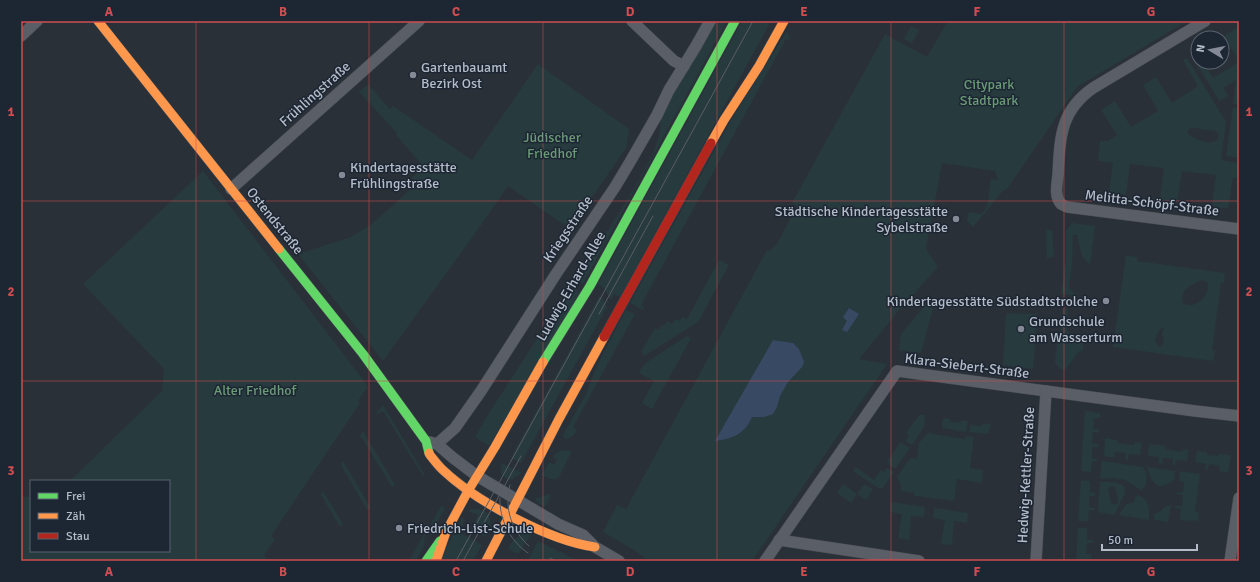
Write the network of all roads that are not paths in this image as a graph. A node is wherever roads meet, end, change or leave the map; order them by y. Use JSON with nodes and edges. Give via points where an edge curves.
{"nodes":[{"id":1,"x":37,"y":21,"type":"edge"},
{"id":2,"x":98,"y":21,"type":"edge"},
{"id":3,"x":419,"y":21,"type":"edge"},
{"id":4,"x":632,"y":21,"type":"edge"},
{"id":5,"x":710,"y":21,"type":"edge"},
{"id":6,"x":735,"y":21,"type":"edge"},
{"id":7,"x":784,"y":21,"type":"edge"},
{"id":8,"x":1205,"y":21,"type":"edge"},
{"id":9,"x":21,"y":36,"type":"edge"},
{"id":10,"x":684,"y":66,"type":"junction"},
{"id":11,"x":231,"y":189,"type":"junction"},
{"id":12,"x":1239,"y":229,"type":"edge"},
{"id":13,"x":1046,"y":391,"type":"junction"},
{"id":14,"x":1239,"y":416,"type":"edge"},
{"id":15,"x":431,"y":442,"type":"junction"},
{"id":16,"x":477,"y":476,"type":"junction"},
{"id":17,"x":468,"y":491,"type":"junction"},
{"id":18,"x":1239,"y":498,"type":"edge"},
{"id":19,"x":518,"y":500,"type":"junction"},
{"id":20,"x":511,"y":514,"type":"junction"},
{"id":21,"x":446,"y":532,"type":"junction"},
{"id":22,"x":779,"y":540,"type":"junction"},
{"id":23,"x":595,"y":547,"type":"junction"},
{"id":24,"x":426,"y":561,"type":"edge"},
{"id":25,"x":436,"y":561,"type":"edge"},
{"id":26,"x":486,"y":561,"type":"edge"},
{"id":27,"x":619,"y":561,"type":"edge"},
{"id":28,"x":765,"y":561,"type":"edge"},
{"id":29,"x":912,"y":561,"type":"edge"},
{"id":30,"x":1036,"y":561,"type":"edge"},
{"id":31,"x":1230,"y":561,"type":"edge"}],
"edges":[{"from":1,"to":9,"type":"street"},
{"from":2,"to":11,"type":"main road","name":"Ostendstraße"},
{"from":3,"to":11,"type":"street","name":"Frühlingstraße"},
{"from":4,"to":10,"type":"street","via":[[674,60]]},
{"from":5,"to":10,"type":"street","name":"Kriegsstraße"},
{"from":6,"to":16,"type":"main road","name":"Ludwig-Erhard-Allee","via":[[590,286]]},
{"from":7,"to":19,"type":"main road","via":[[724,120],[559,419]]},
{"from":8,"to":12,"type":"street","name":"Melitta-Schöpf-Straße","via":[[1080,98],[1066,118],[1062,129],[1056,195],[1061,204],[1068,207]]},
{"from":10,"to":15,"type":"street","name":"Kriegsstraße","via":[[615,187],[481,391],[455,428]]},
{"from":11,"to":15,"type":"main road","name":"Ostendstraße"},
{"from":13,"to":14,"type":"street","name":"Klara-Siebert-Straße"},
{"from":13,"to":22,"type":"street","name":"Klara-Siebert-Straße","via":[[897,371]]},
{"from":13,"to":30,"type":"street","name":"Hedwig-Kettler-Straße"},
{"from":15,"to":16,"type":"street","name":"Ostendstraße"},
{"from":15,"to":17,"type":"main road","name":"Ostendstraße","via":[[425,446],[429,456],[447,475]]},
{"from":16,"to":17,"type":"main road","name":"Ludwig-Erhard-Allee"},
{"from":16,"to":19,"type":"street","name":"Ostendstraße"},
{"from":17,"to":20,"type":"main road","name":"Ostendstraße"},
{"from":17,"to":21,"type":"main road","name":"Ludwig-Erhard-Allee"},
{"from":18,"to":31,"type":"street"},
{"from":19,"to":20,"type":"main road"},
{"from":19,"to":23,"type":"street","name":"Ostendstraße","via":[[558,524],[583,535]]},
{"from":20,"to":23,"type":"main road","name":"Ostendstraße","via":[[538,529],[576,544]]},
{"from":20,"to":26,"type":"main road"},
{"from":21,"to":24,"type":"main road","name":"Ludwig-Erhard-Allee"},
{"from":21,"to":25,"type":"main road"},
{"from":22,"to":28,"type":"street","name":"Klara-Siebert-Straße"},
{"from":22,"to":29,"type":"street"},
{"from":23,"to":27,"type":"street","name":"Ostendstraße"}]}
